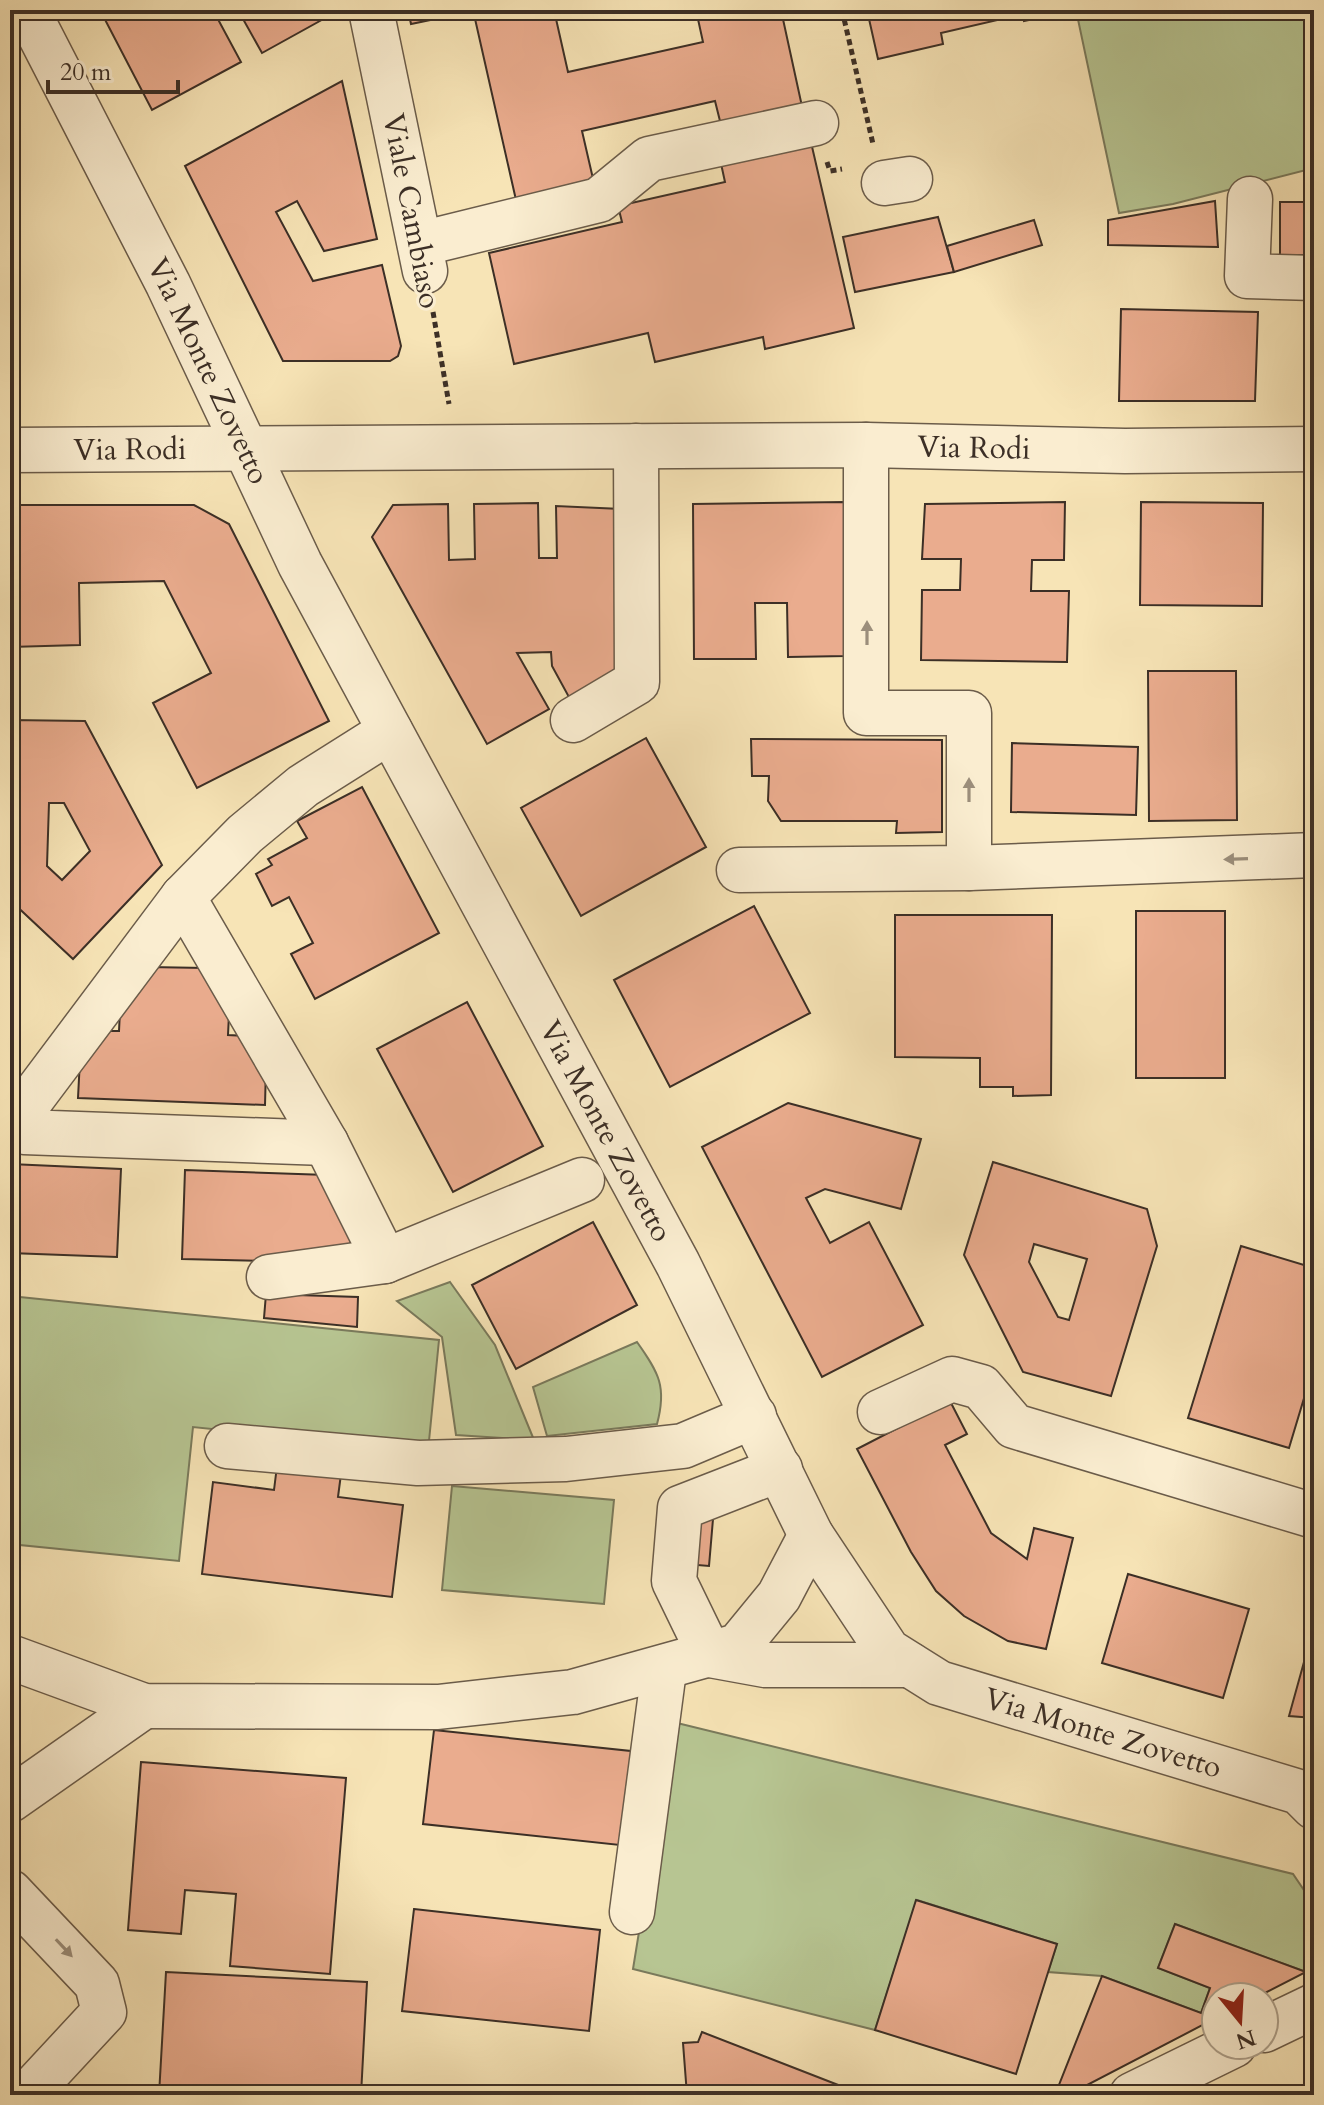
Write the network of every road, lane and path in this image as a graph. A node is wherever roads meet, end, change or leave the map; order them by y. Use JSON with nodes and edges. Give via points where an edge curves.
{"nodes":[{"id":1,"x":27,"y":10,"type":"edge"},
{"id":2,"x":371,"y":10,"type":"edge"},
{"id":3,"x":842,"y":10,"type":"edge"},
{"id":4,"x":816,"y":123,"type":"dead end"},
{"id":5,"x":897,"y":181,"type":"dead end"},
{"id":6,"x":1250,"y":199,"type":"dead end"},
{"id":7,"x":423,"y":259,"type":"junction"},
{"id":8,"x":1314,"y":278,"type":"edge"},
{"id":9,"x":450,"y":413,"type":"dead end"},
{"id":10,"x":866,"y":445,"type":"junction"},
{"id":11,"x":636,"y":446,"type":"junction"},
{"id":12,"x":244,"y":449,"type":"junction"},
{"id":13,"x":1314,"y":449,"type":"edge"},
{"id":14,"x":10,"y":450,"type":"edge"},
{"id":15,"x":573,"y":720,"type":"dead end"},
{"id":16,"x":390,"y":731,"type":"junction"},
{"id":17,"x":1314,"y":855,"type":"edge"},
{"id":18,"x":969,"y":868,"type":"junction"},
{"id":19,"x":739,"y":870,"type":"dead end"},
{"id":20,"x":183,"y":897,"type":"junction"},
{"id":21,"x":326,"y":1143,"type":"junction"},
{"id":22,"x":582,"y":1180,"type":"dead end"},
{"id":23,"x":385,"y":1261,"type":"junction"},
{"id":24,"x":269,"y":1277,"type":"dead end"},
{"id":25,"x":880,"y":1412,"type":"dead end"},
{"id":26,"x":754,"y":1416,"type":"junction"},
{"id":27,"x":227,"y":1446,"type":"dead end"},
{"id":28,"x":780,"y":1469,"type":"junction"},
{"id":29,"x":1314,"y":1516,"type":"edge"},
{"id":30,"x":811,"y":1535,"type":"junction"},
{"id":31,"x":710,"y":1655,"type":"junction"},
{"id":32,"x":10,"y":1657,"type":"edge"},
{"id":33,"x":910,"y":1665,"type":"junction"},
{"id":34,"x":664,"y":1670,"type":"junction"},
{"id":35,"x":144,"y":1706,"type":"junction"},
{"id":36,"x":1309,"y":1796,"type":"edge"},
{"id":37,"x":10,"y":1800,"type":"edge"},
{"id":38,"x":10,"y":1892,"type":"edge"},
{"id":39,"x":632,"y":1912,"type":"dead end"},
{"id":40,"x":1314,"y":2006,"type":"edge"},
{"id":41,"x":1280,"y":2022,"type":"edge"},
{"id":42,"x":1201,"y":2061,"type":"edge"},
{"id":43,"x":27,"y":2095,"type":"edge"},
{"id":44,"x":1132,"y":2095,"type":"edge"}],
"edges":[{"from":1,"to":12,"type":"street","name":"Via Monte Zovetto","via":[[168,284]]},
{"from":2,"to":7,"type":"street","name":"Viale Cambiaso"},
{"from":3,"to":5,"type":"path"},
{"from":4,"to":7,"type":"street","via":[[649,159],[599,200]]},
{"from":6,"to":8,"type":"street","via":[[1247,276]]},
{"from":7,"to":9,"type":"path","name":"Viale Cambiaso"},
{"from":10,"to":11,"type":"street","name":"Via Rodi"},
{"from":10,"to":13,"type":"street","name":"Via Rodi"},
{"from":18,"to":10,"type":"street","one_way":true,"via":[[969,713],[866,713]]},
{"from":11,"to":12,"type":"street","name":"Via Rodi"},
{"from":11,"to":15,"type":"street","via":[[637,682]]},
{"from":12,"to":14,"type":"street","name":"Via Rodi"},
{"from":12,"to":16,"type":"street","name":"Via Monte Zovetto"},
{"from":16,"to":20,"type":"street","via":[[303,786],[245,834]]},
{"from":16,"to":26,"type":"street","name":"Via Monte Zovetto","via":[[678,1264]]},
{"from":17,"to":18,"type":"street","one_way":true},
{"from":18,"to":19,"type":"street"},
{"from":20,"to":21,"type":"street"},
{"from":20,"to":21,"type":"street","via":[[27,1105],[24,1132]]},
{"from":21,"to":23,"type":"street"},
{"from":22,"to":23,"type":"street","name":"Via Monte Zovetto"},
{"from":23,"to":24,"type":"street","name":"Via Monte Zovetto"},
{"from":25,"to":29,"type":"street","via":[[952,1379],[981,1387],[1014,1426]]},
{"from":26,"to":27,"type":"street","via":[[683,1446],[566,1459],[418,1463]]},
{"from":26,"to":28,"type":"street","name":"Via Monte Zovetto"},
{"from":28,"to":30,"type":"street","name":"Via Monte Zovetto"},
{"from":28,"to":31,"type":"street","via":[[680,1508],[674,1581]]},
{"from":30,"to":31,"type":"street","via":[[779,1596],[738,1646]]},
{"from":30,"to":33,"type":"street","name":"Via Monte Zovetto","via":[[888,1651]]},
{"from":31,"to":33,"type":"street","via":[[780,1666]]},
{"from":31,"to":34,"type":"street"},
{"from":32,"to":35,"type":"street"},
{"from":33,"to":36,"type":"street","name":"Via Monte Zovetto","via":[[939,1683]]},
{"from":34,"to":35,"type":"street","via":[[573,1692],[438,1707]]},
{"from":34,"to":39,"type":"street"},
{"from":35,"to":37,"type":"street"},
{"from":38,"to":43,"type":"street","one_way":true,"via":[[97,1984],[104,2012]]},
{"from":40,"to":41,"type":"street"},
{"from":42,"to":44,"type":"street"}]}
